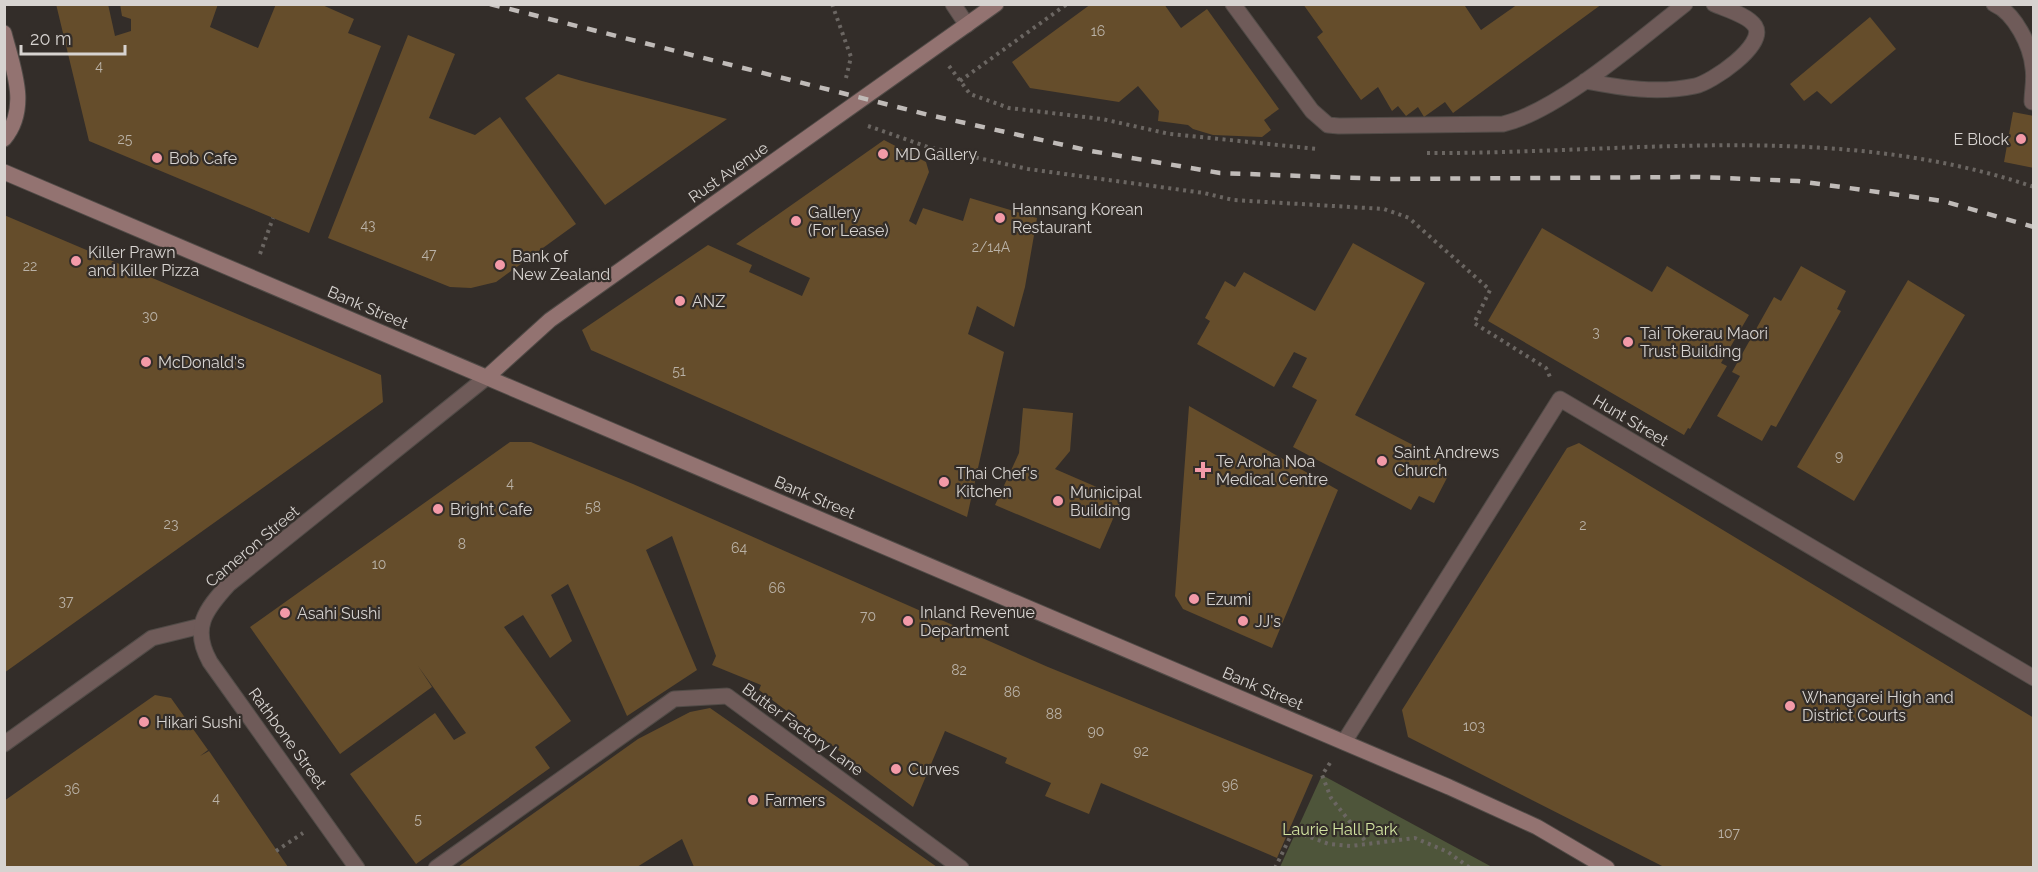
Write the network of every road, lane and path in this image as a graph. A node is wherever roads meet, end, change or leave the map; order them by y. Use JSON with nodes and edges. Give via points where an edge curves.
{"nodes":[{"id":1,"x":832,"y":4,"type":"edge"},
{"id":2,"x":952,"y":4,"type":"edge"},
{"id":3,"x":996,"y":4,"type":"edge"},
{"id":4,"x":1067,"y":4,"type":"edge"},
{"id":5,"x":1233,"y":4,"type":"edge"},
{"id":6,"x":1685,"y":4,"type":"edge"},
{"id":7,"x":1714,"y":4,"type":"edge"},
{"id":8,"x":1994,"y":4,"type":"edge"},
{"id":9,"x":967,"y":25,"type":"junction"},
{"id":10,"x":4,"y":33,"type":"edge"},
{"id":11,"x":960,"y":81,"type":"dead end"},
{"id":12,"x":1585,"y":81,"type":"junction"},
{"id":13,"x":2032,"y":102,"type":"dead end"},
{"id":14,"x":838,"y":116,"type":"junction"},
{"id":15,"x":4,"y":139,"type":"edge"},
{"id":16,"x":4,"y":172,"type":"edge"},
{"id":17,"x":273,"y":218,"type":"dead end"},
{"id":18,"x":252,"y":277,"type":"junction"},
{"id":19,"x":486,"y":377,"type":"junction"},
{"id":20,"x":1560,"y":399,"type":"junction"},
{"id":21,"x":201,"y":626,"type":"junction"},
{"id":22,"x":2034,"y":678,"type":"edge"},
{"id":23,"x":1344,"y":742,"type":"junction"},
{"id":24,"x":4,"y":744,"type":"edge"},
{"id":25,"x":1366,"y":842,"type":"junction"},
{"id":26,"x":357,"y":867,"type":"edge"},
{"id":27,"x":436,"y":867,"type":"edge"},
{"id":28,"x":962,"y":867,"type":"edge"},
{"id":29,"x":1275,"y":867,"type":"edge"},
{"id":30,"x":1470,"y":867,"type":"edge"},
{"id":31,"x":1607,"y":867,"type":"edge"}],
"edges":[{"from":1,"to":14,"type":"path","via":[[851,57]]},
{"from":2,"to":9,"type":"street"},
{"from":3,"to":9,"type":"main road","name":"Rust Avenue"},
{"from":4,"to":11,"type":"path"},
{"from":5,"to":12,"type":"street","via":[[1312,111],[1328,125],[1503,124],[1527,117]]},
{"from":6,"to":12,"type":"street"},
{"from":7,"to":12,"type":"street","via":[[1746,18],[1757,33],[1752,46],[1718,76],[1696,86],[1664,90],[1625,89]]},
{"from":8,"to":13,"type":"street","via":[[2005,9],[2025,40],[2033,68]]},
{"from":9,"to":14,"type":"main road","name":"Rust Avenue"},
{"from":10,"to":15,"type":"main road","via":[[18,99],[17,116]]},
{"from":14,"to":19,"type":"main road","name":"Rust Avenue","via":[[550,320]]},
{"from":14,"to":20,"type":"path","via":[[928,147],[1028,169],[1233,200],[1384,209],[1409,218],[1490,290],[1474,323],[1546,368]]},
{"from":16,"to":18,"type":"main road","name":"Bank Street"},
{"from":17,"to":18,"type":"path"},
{"from":18,"to":19,"type":"main road","name":"Bank Street"},
{"from":19,"to":21,"type":"street","name":"Cameron Street","via":[[229,584],[209,606]]},
{"from":19,"to":23,"type":"main road","name":"Bank Street"},
{"from":20,"to":22,"type":"street","name":"Hunt Street"},
{"from":20,"to":23,"type":"street"},
{"from":21,"to":24,"type":"street","via":[[152,638]]},
{"from":21,"to":26,"type":"street","name":"Rathbone Street","via":[[201,646],[210,662]]},
{"from":23,"to":25,"type":"path","via":[[1322,775],[1331,798]]},
{"from":23,"to":31,"type":"main road","name":"Bank Street","via":[[1537,827]]},
{"from":25,"to":29,"type":"path","via":[[1351,846],[1329,843],[1293,831]]},
{"from":25,"to":30,"type":"path","via":[[1415,838],[1448,852]]},
{"from":27,"to":28,"type":"street","name":"Butter Factory Lane","via":[[674,699],[728,696]]}]}
